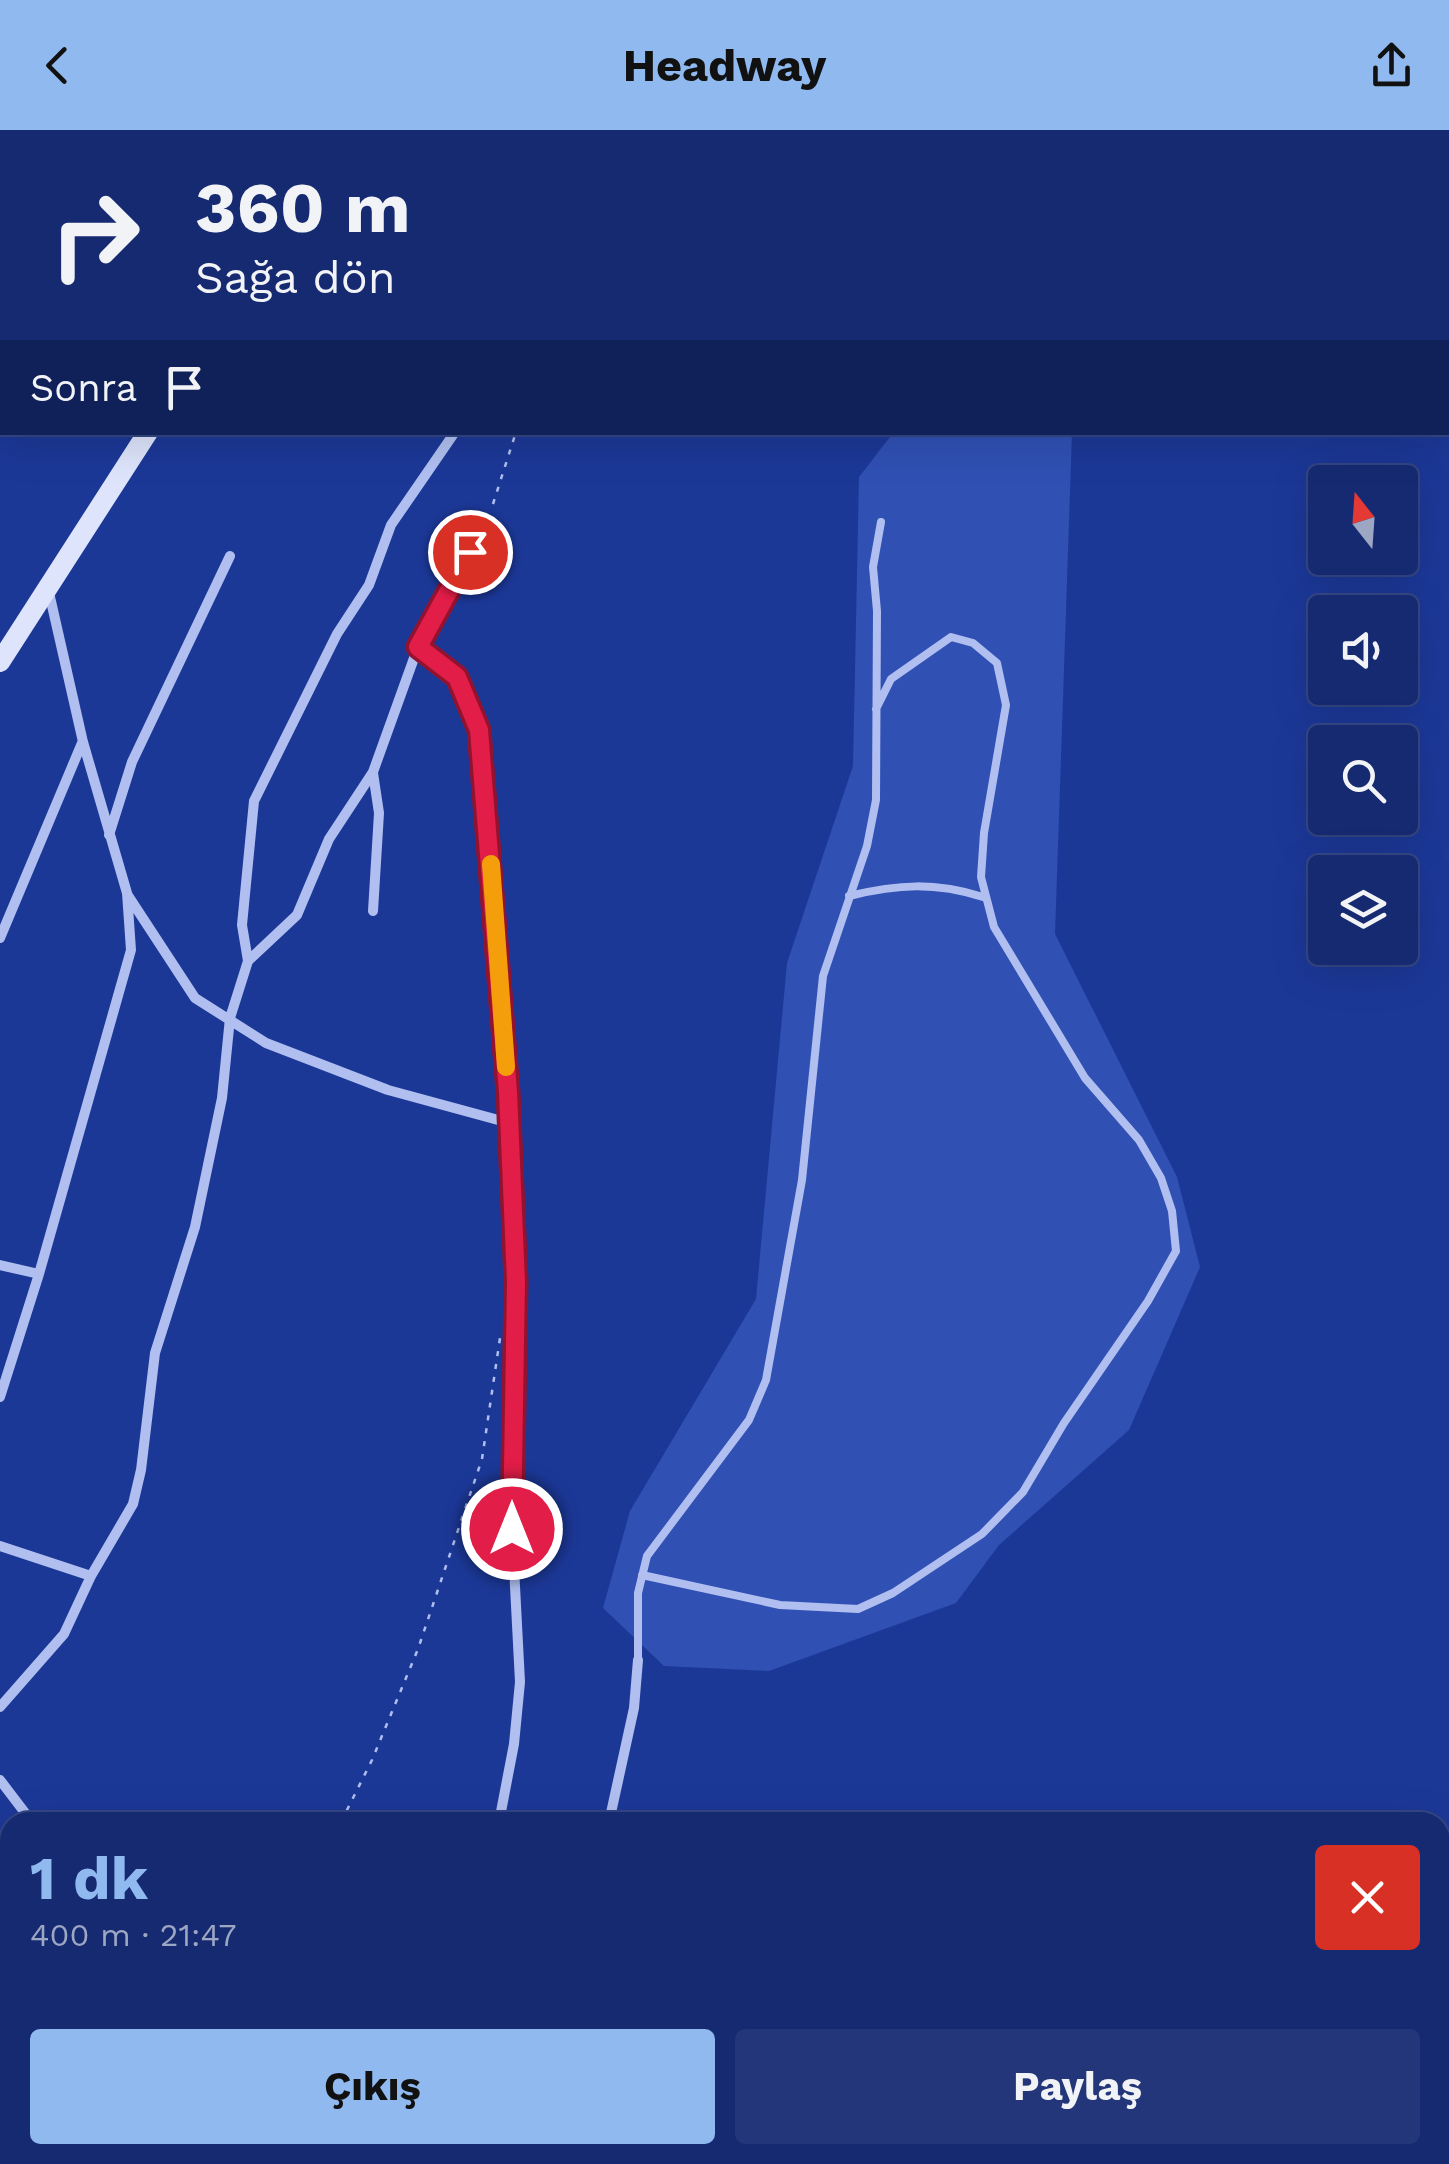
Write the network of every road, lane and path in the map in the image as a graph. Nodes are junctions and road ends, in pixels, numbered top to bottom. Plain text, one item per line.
1 (146, 435) edge
2 (453, 435) edge
3 (515, 435) edge
4 (488, 520) joint
5 (881, 522) dead end
6 (230, 556) dead end
7 (47, 585) junction
8 (418, 647) junction
9 (0, 662) edge
10 (876, 709) junction
11 (83, 742) junction
12 (373, 772) junction
13 (108, 837) junction
14 (126, 894) junction
15 (849, 896) junction
16 (983, 897) junction
17 (373, 911) dead end
18 (0, 938) edge
19 (248, 961) junction
20 (230, 1018) junction
21 (509, 1123) junction
22 (0, 1265) edge
23 (39, 1274) junction
24 (502, 1331) dead end
25 (0, 1397) edge
26 (0, 1546) edge
27 (642, 1575) junction
28 (91, 1576) junction
29 (638, 1660) joint
30 (0, 1706) edge
31 (0, 1780) edge
32 (24, 1812) edge
33 (345, 1812) edge
34 (501, 1812) edge
35 (611, 1812) edge

1 - 7 street
2 - 19 street
3 - 4 path
4 - 8 street
5 - 10 lane
6 - 13 street
7 - 9 street
7 - 11 street
8 - 12 street
8 - 21 street
10 - 15 lane
10 - 16 lane
11 - 13 street
11 - 18 street
12 - 17 street
12 - 19 street
13 - 14 street
14 - 20 street
14 - 23 street
15 - 16 lane
15 - 27 lane
16 - 27 lane
19 - 20 street
20 - 21 street
20 - 28 street
21 - 34 street
22 - 23 street
23 - 25 street
24 - 33 path
26 - 28 street
27 - 29 lane
28 - 30 street
29 - 35 street
31 - 32 street

